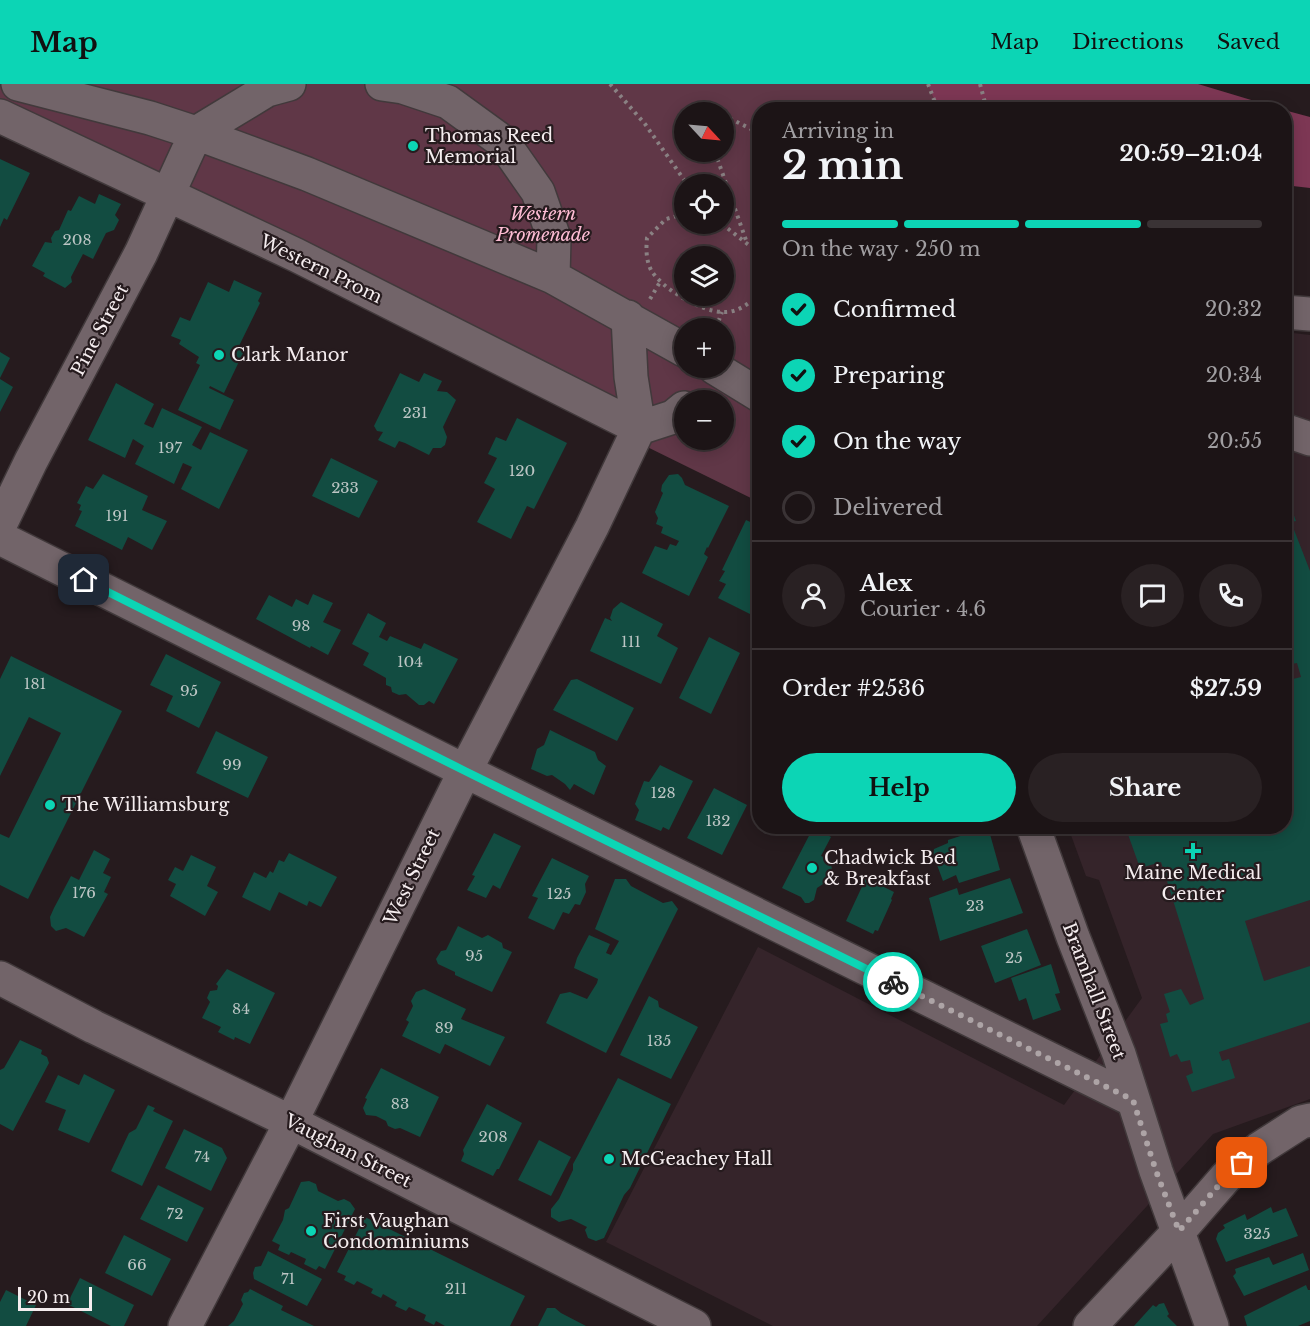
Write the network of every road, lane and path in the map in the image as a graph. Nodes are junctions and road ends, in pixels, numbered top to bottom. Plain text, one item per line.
1 (18, 84) edge
2 (290, 84) edge
3 (382, 84) edge
4 (610, 84) edge
5 (928, 84) edge
6 (980, 84) edge
7 (935, 102) edge
8 (985, 102) edge
9 (0, 116) edge
10 (734, 120) edge
11 (752, 130) edge
12 (196, 133) junction
13 (719, 162) edge
14 (680, 174) edge
15 (167, 195) junction
16 (674, 217) edge
17 (734, 233) edge
18 (747, 243) junction
19 (752, 247) edge
20 (553, 277) junction
21 (752, 300) edge
22 (722, 312) junction
23 (1292, 313) edge
24 (1310, 314) edge
25 (628, 317) junction
26 (720, 318) edge
27 (674, 344) edge
28 (714, 378) edge
29 (732, 378) edge
30 (703, 390) edge
31 (752, 391) edge
32 (674, 416) edge
33 (639, 428) junction
34 (1292, 432) edge
35 (1310, 438) edge
36 (0, 525) edge
37 (0, 538) edge
38 (465, 771) junction
39 (1035, 834) edge
40 (0, 978) edge
41 (1133, 1100) junction
42 (291, 1122) junction
43 (1307, 1130) edge
44 (1179, 1231) junction
45 (185, 1326) edge
46 (694, 1326) edge
47 (1090, 1326) edge
48 (1212, 1326) edge

1 - 12 street
2 - 12 street
3 - 20 street
4 - 14 path
5 - 7 path
6 - 8 path
9 - 15 street, Western Prom
10 - 11 path
12 - 15 street, Pine Street
12 - 20 street
13 - 18 path
15 - 33 street, Western Prom
15 - 36 street, Pine Street
16 - 22 path
17 - 18 path
18 - 19 path
20 - 25 street
21 - 22 path
22 - 26 path
23 - 24 street
25 - 27 street
25 - 33 street
28 - 30 street
29 - 31 street
32 - 33 street
33 - 38 street, West Street
34 - 35 street
37 - 38 street
38 - 41 street
38 - 42 street, West Street
39 - 41 street, Bramhall Street
40 - 42 street, Vaughan Street
41 - 44 street, Bramhall Street
42 - 45 street, West Street
42 - 46 street, Vaughan Street
43 - 44 street
44 - 47 street
44 - 48 street, Bramhall Street

